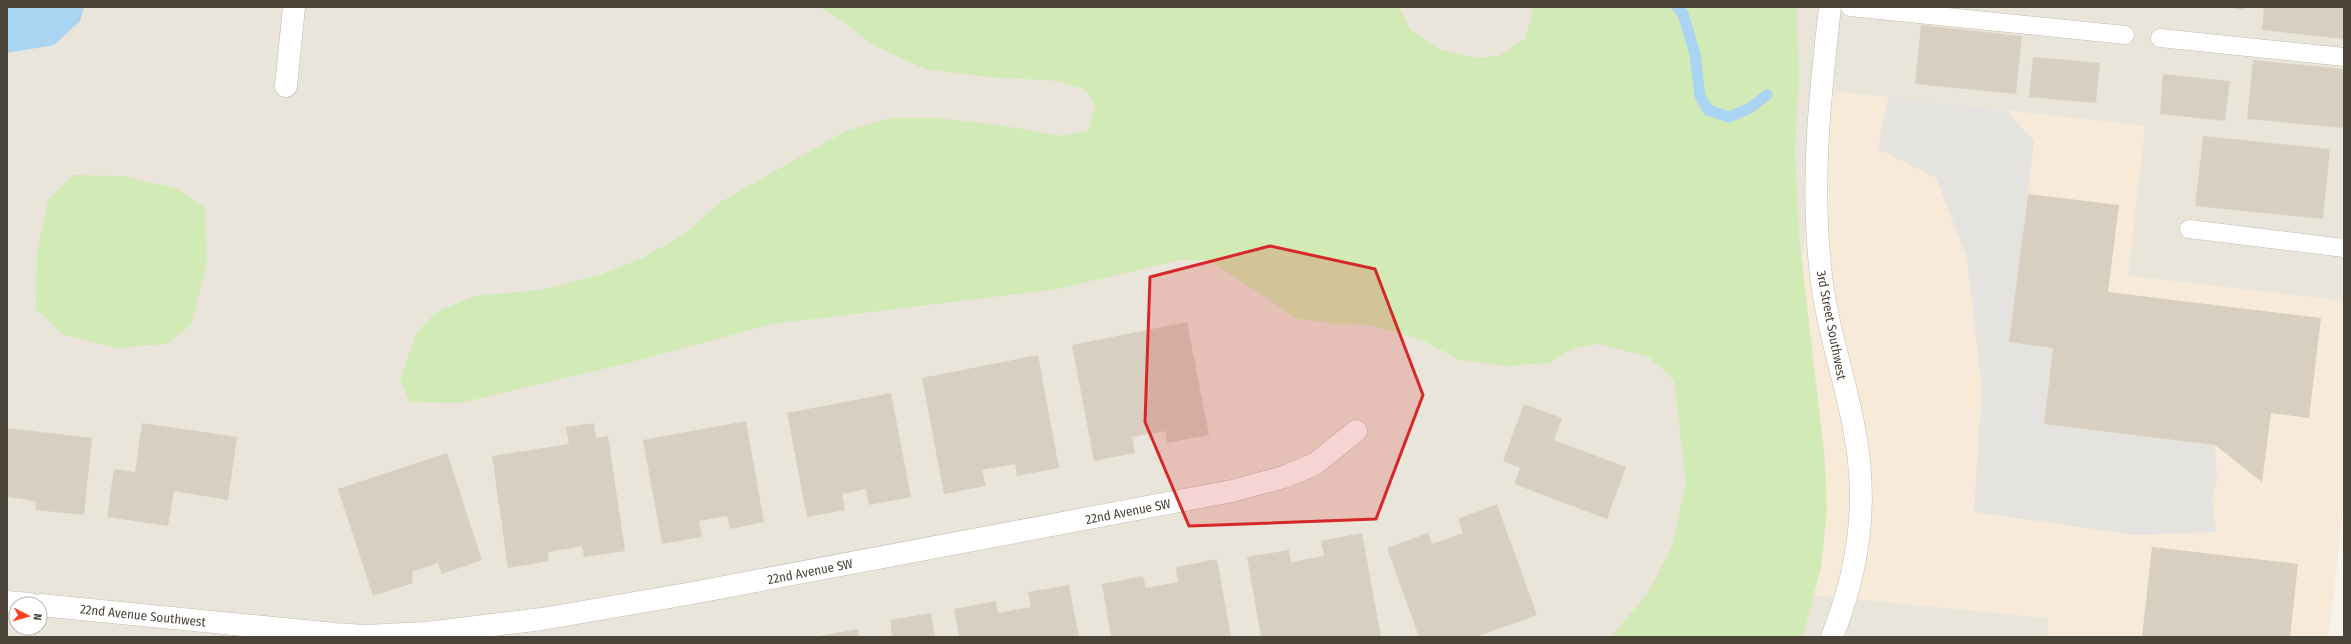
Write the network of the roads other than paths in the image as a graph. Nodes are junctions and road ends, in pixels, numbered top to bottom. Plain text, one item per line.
1 (294, 7) edge
2 (1830, 7) edge
3 (1850, 7) edge
4 (2125, 35) dead end
5 (2160, 38) dead end
6 (2344, 57) edge
7 (286, 86) dead end
8 (2189, 229) dead end
9 (2344, 248) edge
10 (1356, 431) dead end
11 (48, 606) edge
12 (245, 626) joint
13 (1832, 637) edge

1 - 7 street
2 - 13 street, 3rd Street Southwest
3 - 4 lane
5 - 6 lane
8 - 9 lane
10 - 12 street, 22nd Avenue SW
11 - 12 street, 22nd Avenue Southwest

